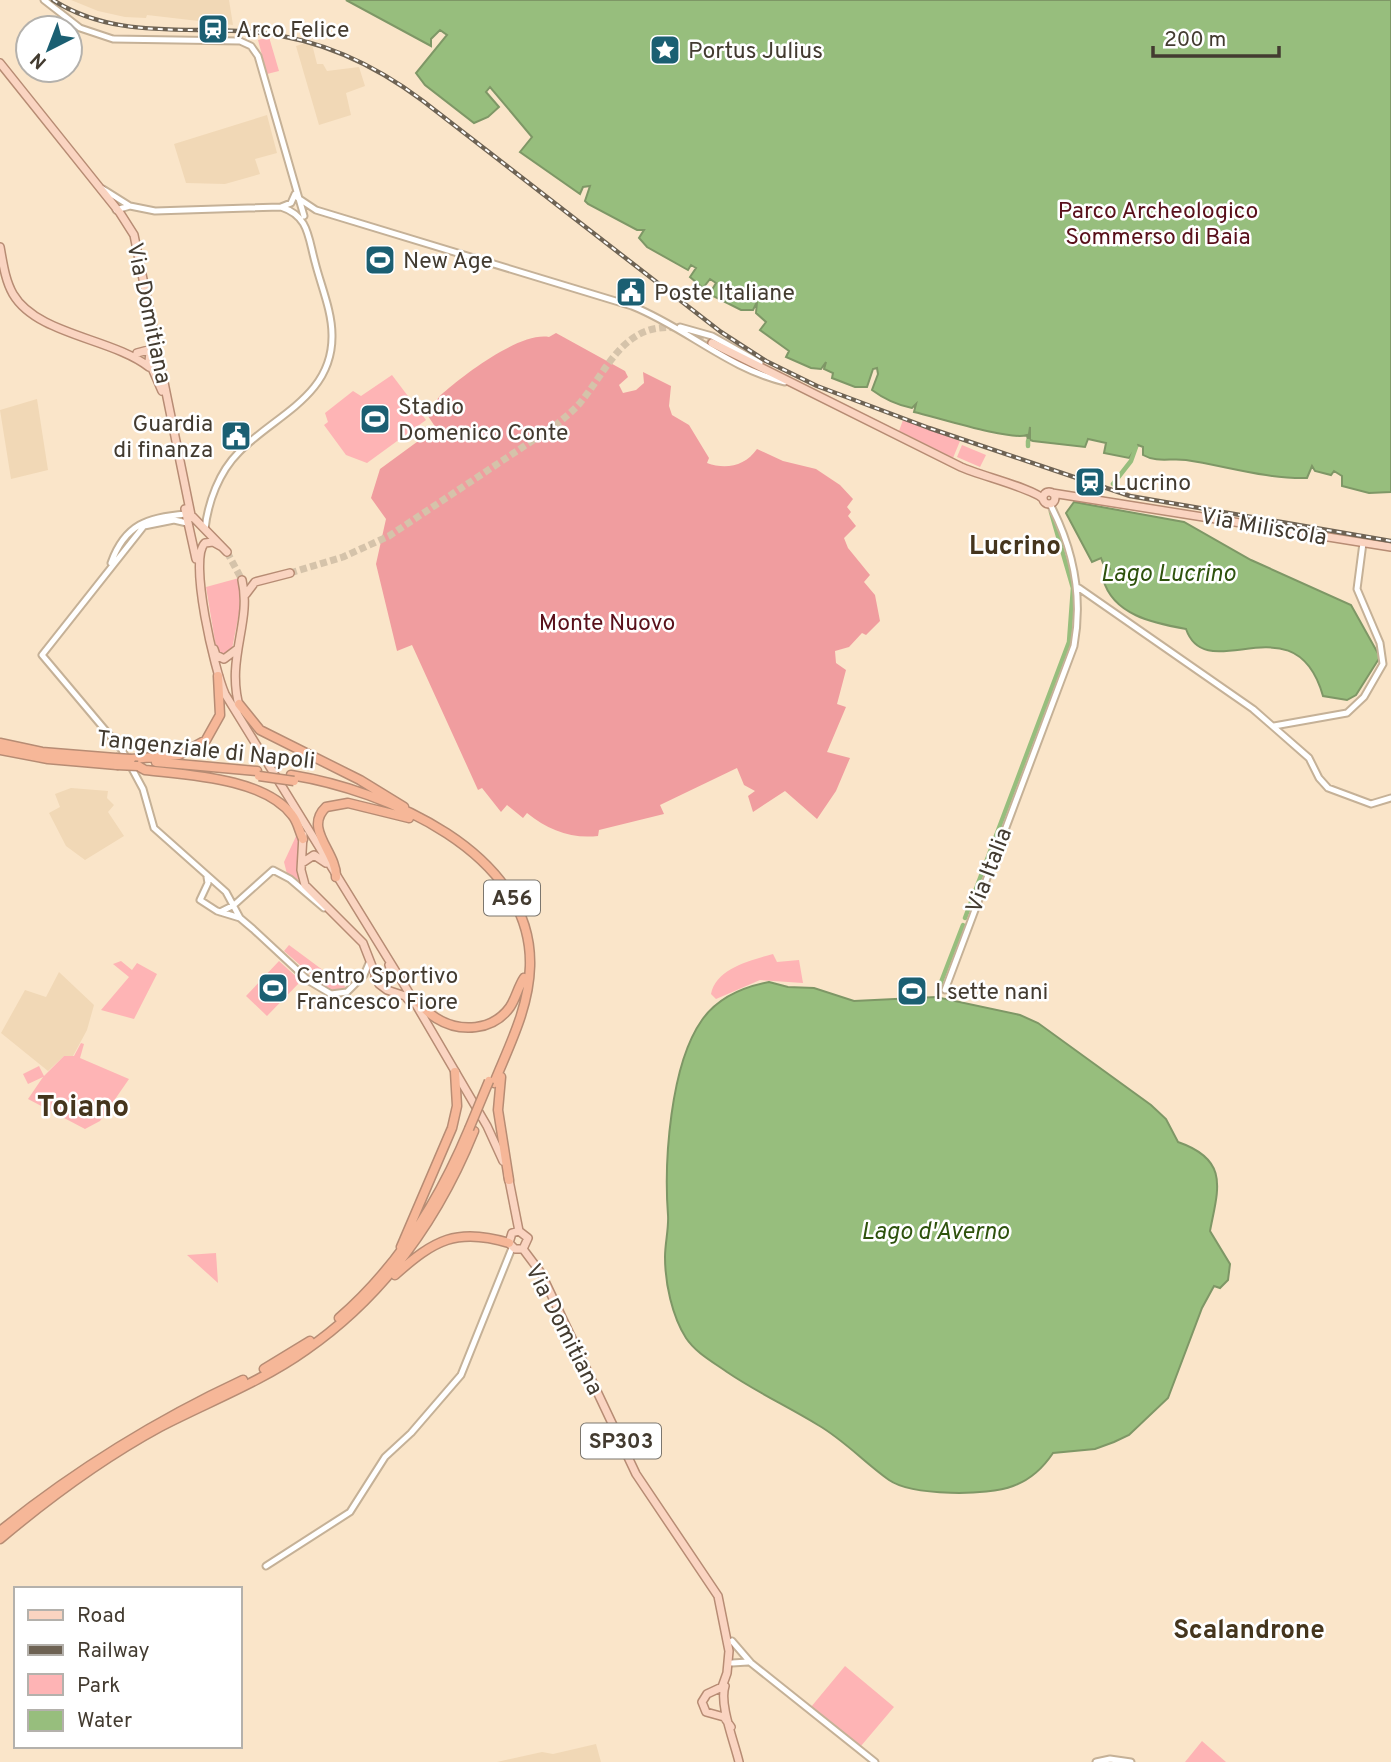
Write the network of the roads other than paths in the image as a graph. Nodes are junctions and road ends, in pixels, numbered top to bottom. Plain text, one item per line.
1 (44, 0) edge
2 (0, 63) edge
3 (97, 186) junction
4 (302, 201) junction
5 (130, 206) junction
6 (284, 206) junction
7 (116, 210) junction
8 (316, 210) junction
9 (304, 219) junction
10 (0, 247) edge
11 (677, 326) junction
12 (700, 332) junction
13 (700, 342) junction
14 (711, 342) junction
15 (119, 349) junction
16 (152, 349) junction
17 (136, 353) junction
18 (149, 362) junction
19 (164, 375) junction
20 (1049, 498) junction
21 (186, 514) junction
22 (146, 522) junction
23 (188, 523) junction
24 (205, 530) junction
25 (1363, 543) junction
26 (1391, 547) edge
27 (198, 563) junction
28 (290, 573) tunnel mouth
29 (255, 582) junction
30 (1079, 588) junction
31 (244, 601) junction
32 (212, 646) junction
33 (237, 649) junction
34 (219, 680) junction
35 (234, 685) junction
36 (239, 704) junction
37 (1274, 726) junction
38 (253, 739) junction
39 (0, 743) edge
40 (0, 750) edge
41 (131, 759) junction
42 (117, 761) junction
43 (138, 766) junction
44 (258, 773) junction
45 (1391, 798) edge
46 (409, 815) junction
47 (300, 817) junction
48 (303, 839) junction
49 (302, 863) junction
50 (329, 866) junction
51 (206, 875) junction
52 (336, 877) junction
53 (217, 884) junction
54 (207, 886) junction
55 (230, 897) junction
56 (234, 905) junction
57 (220, 912) junction
58 (335, 916) junction
59 (240, 918) junction
60 (370, 961) junction
61 (388, 961) junction
62 (374, 976) junction
63 (524, 978) junction
64 (945, 990) dead end
65 (411, 996) junction
66 (418, 1009) junction
67 (513, 1029) junction
68 (505, 1057) junction
69 (455, 1072) junction
70 (492, 1082) junction
71 (472, 1130) junction
72 (509, 1180) junction
73 (519, 1231) junction
74 (511, 1245) junction
75 (523, 1249) junction
76 (398, 1256) junction
77 (384, 1282) junction
78 (0, 1531) edge
79 (0, 1539) edge
80 (266, 1566) dead end
81 (727, 1628) junction
82 (733, 1655) junction
83 (751, 1663) junction
84 (714, 1693) junction
85 (723, 1698) junction
86 (716, 1713) junction
87 (730, 1727) junction
88 (739, 1762) edge
89 (875, 1762) edge
90 (1096, 1762) edge
91 (1131, 1762) edge

1 - 4 street
2 - 3 main road
3 - 5 street
3 - 7 main road
4 - 6 street
4 - 6 street
4 - 8 street
4 - 9 street
5 - 6 street
5 - 7 street
6 - 9 street
7 - 16 main road, Via Domitiana
7 - 19 main road, Via Domitiana
8 - 9 street
8 - 11 street
9 - 24 street
10 - 15 main road
11 - 12 street
11 - 13 street
12 - 13 street
12 - 14 street
13 - 14 street
14 - 20 main road
15 - 17 main road
15 - 18 main road
16 - 17 main road
16 - 18 main road, Via Domitiana
17 - 18 main road
18 - 19 main road
18 - 21 main road, Via Domitiana
19 - 24 main road, Via Domitiana
20 - 25 main road, Via Miliscola
20 - 30 street, Via Italia
21 - 22 street
21 - 23 main road, Via Domitiana
22 - 23 street
22 - 51 street
23 - 27 main road, Via Domitiana
24 - 27 main road, Via Domitiana
25 - 26 main road, Via Miliscola
25 - 37 street
27 - 32 main road, Via Domitiana
28 - 29 main road
29 - 31 main road
29 - 31 main road
30 - 37 street
30 - 64 street, Via Italia
31 - 33 main road
32 - 33 main road
32 - 34 main road, Via Domitiana
33 - 35 main road
34 - 35 main road
34 - 38 main road, Via Domitiana
34 - 41 highway
35 - 36 main road
36 - 38 main road
36 - 46 highway
37 - 45 street
38 - 47 main road
39 - 42 highway, Tangenziale di Napoli / A56
40 - 42 highway, Tangenziale di Napoli / A56
41 - 42 highway, Tangenziale di Napoli / A56, bridge
41 - 44 highway, Tangenziale di Napoli / A56
42 - 43 highway, Tangenziale di Napoli / A56, bridge
43 - 44 highway, Tangenziale di Napoli / A56
43 - 48 highway
44 - 46 highway, Tangenziale di Napoli / A56, bridge
46 - 52 highway
46 - 63 highway, Tangenziale di Napoli / A56
46 - 67 highway, Tangenziale di Napoli / A56
47 - 48 main road
47 - 50 main road
48 - 49 main road
49 - 50 main road
49 - 58 main road
50 - 52 main road
51 - 53 street
51 - 54 street
52 - 61 main road
53 - 54 street
53 - 55 street
54 - 57 street
55 - 56 street
55 - 57 street
56 - 57 street
56 - 58 street
56 - 59 street
57 - 59 street
58 - 60 main road
59 - 60 street
60 - 62 main road
61 - 62 main road
61 - 65 main road
62 - 66 main road
63 - 65 highway
63 - 67 highway, Tangenziale di Napoli / A56
65 - 66 main road
66 - 69 main road
67 - 68 highway, Tangenziale di Napoli / A56
67 - 70 highway, Tangenziale di Napoli / A56
68 - 70 highway, Tangenziale di Napoli / A56
68 - 72 highway
69 - 72 main road
69 - 76 highway
70 - 71 highway, bridge
71 - 76 highway
71 - 77 highway
72 - 73 main road
73 - 74 main road
73 - 75 main road
74 - 75 main road
74 - 77 highway
74 - 80 street
75 - 81 main road, Via Domitiana / SP303
76 - 78 highway
77 - 79 highway
81 - 82 main road, Via Domitiana / SP303
81 - 82 main road, Via Domitiana
82 - 83 street
82 - 83 street
82 - 84 main road, Via Domitiana
82 - 85 main road, Via Domitiana
83 - 89 street
84 - 85 main road
84 - 86 main road
85 - 86 main road
85 - 87 main road
86 - 87 main road
87 - 88 main road
90 - 91 street

